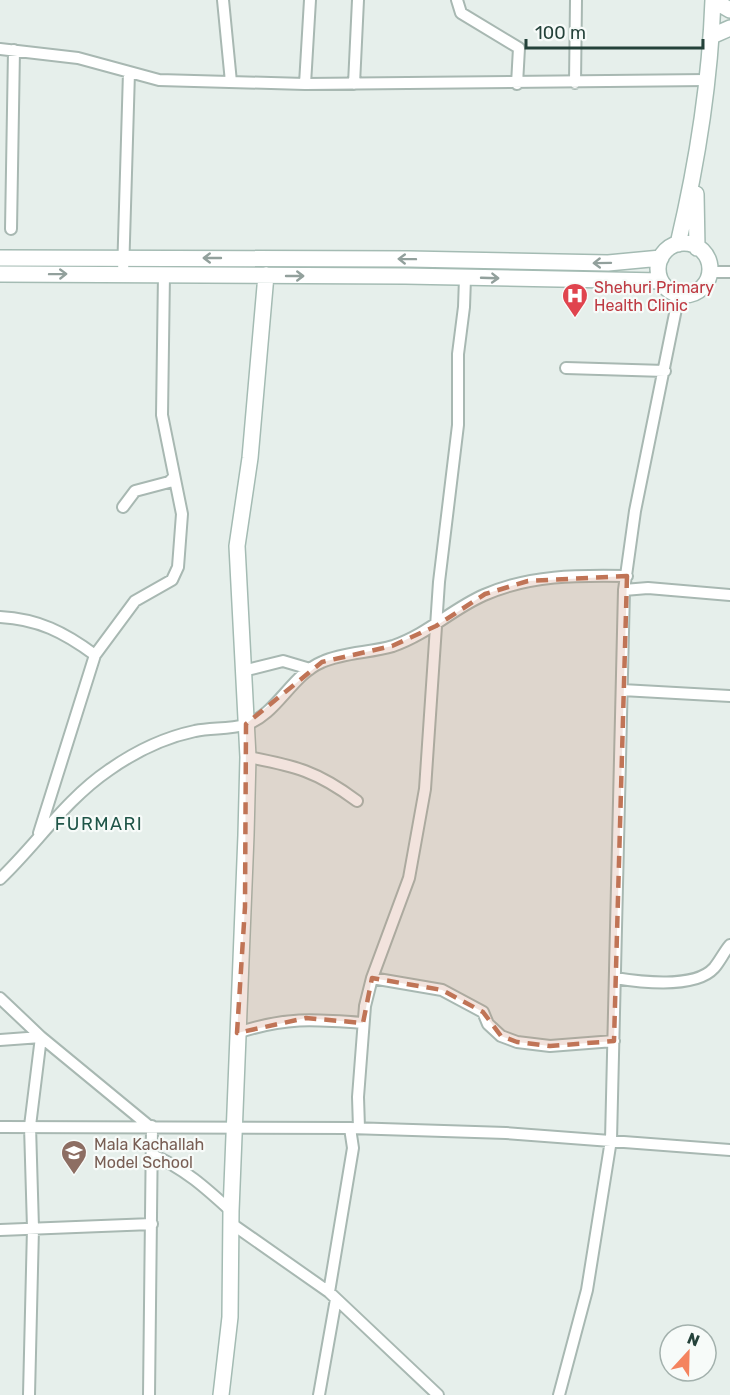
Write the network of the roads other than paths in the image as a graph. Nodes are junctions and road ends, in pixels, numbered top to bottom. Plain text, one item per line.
1 (223, 0) edge
2 (310, 0) edge
3 (358, 0) edge
4 (457, 0) edge
5 (576, 0) edge
6 (713, 0) edge
7 (730, 10) edge
8 (730, 28) edge
9 (712, 36) junction
10 (0, 50) edge
11 (14, 50) junction
12 (129, 72) junction
13 (707, 80) junction
14 (231, 82) junction
15 (575, 83) junction
16 (305, 84) junction
17 (354, 84) junction
18 (517, 84) junction
19 (695, 171) junction
20 (10, 229) dead end
21 (678, 244) junction
22 (697, 248) junction
23 (0, 258) edge
24 (124, 258) junction
25 (661, 258) junction
26 (710, 272) junction
27 (730, 272) edge
28 (0, 274) edge
29 (123, 274) junction
30 (164, 274) junction
31 (266, 275) junction
32 (465, 278) junction
33 (661, 281) junction
34 (679, 294) junction
35 (566, 368) dead end
36 (665, 371) junction
37 (174, 477) junction
38 (123, 507) dead end
39 (627, 576) junction
40 (624, 590) junction
41 (730, 595) edge
42 (0, 617) edge
43 (436, 626) junction
44 (95, 655) junction
45 (310, 669) junction
46 (243, 671) junction
47 (622, 690) junction
48 (730, 696) edge
49 (246, 724) junction
50 (248, 757) junction
51 (357, 801) dead end
52 (37, 839) junction
53 (0, 879) edge
54 (730, 945) edge
55 (372, 978) junction
56 (615, 978) junction
57 (0, 998) edge
58 (363, 1023) junction
59 (237, 1033) junction
60 (41, 1037) junction
61 (0, 1040) edge
62 (615, 1041) junction
63 (30, 1126) junction
64 (150, 1126) junction
65 (0, 1127) edge
66 (235, 1127) junction
67 (355, 1128) junction
68 (611, 1140) junction
69 (729, 1147) edge
70 (152, 1155) junction
71 (231, 1217) junction
72 (152, 1224) junction
73 (33, 1228) junction
74 (0, 1230) edge
75 (333, 1296) junction
76 (29, 1395) edge
77 (149, 1395) edge
78 (221, 1395) edge
79 (319, 1395) edge
80 (438, 1395) edge
81 (559, 1395) edge

1 - 14 street
2 - 16 street
3 - 17 street
4 - 18 street
5 - 15 street
6 - 7 main road
6 - 9 main road
8 - 9 main road
9 - 13 main road
10 - 11 street
11 - 12 street
11 - 20 street
12 - 14 street
12 - 24 street
13 - 15 street
13 - 19 main road
14 - 16 street
15 - 18 street
16 - 17 street
17 - 18 street
19 - 21 main road
19 - 22 main road
21 - 22 main road
21 - 25 main road
22 - 26 main road
23 - 24 main road
25 -> 24 main road
24 - 29 street
25 - 33 main road
26 - 27 street
26 - 34 main road
28 -> 29 main road
29 - 30 main road
30 - 31 main road
30 - 37 street
31 -> 32 main road
31 - 46 main road
32 -> 33 main road
32 - 43 street
33 - 34 main road
34 - 36 street
35 - 36 street
36 - 39 street
37 - 38 street
37 - 44 street
39 - 40 street
39 - 43 street
40 - 41 street
40 - 47 street
42 - 44 street
43 - 45 street
43 - 55 street
44 - 52 street
45 - 46 street
45 - 49 street
46 - 49 main road
47 - 48 street
47 - 56 street
49 - 50 main road
49 - 52 street
50 - 51 street
50 - 59 main road
52 - 53 street
54 - 56 street
55 - 58 street
55 - 62 street
56 - 62 street
57 - 60 street
58 - 59 street
58 - 67 street
59 - 66 main road
60 - 61 street
60 - 63 street
60 - 64 street
62 - 68 street
63 - 64 street
63 - 65 street
63 - 73 street
64 - 66 street
64 - 70 street
66 - 67 street
66 - 71 main road
67 - 68 street
67 - 75 street
68 - 69 street
68 - 81 street
70 - 71 street
70 - 72 street
71 - 75 street
71 - 78 main road
72 - 73 street
72 - 77 street
73 - 74 street
73 - 76 street
75 - 79 street
75 - 80 street

